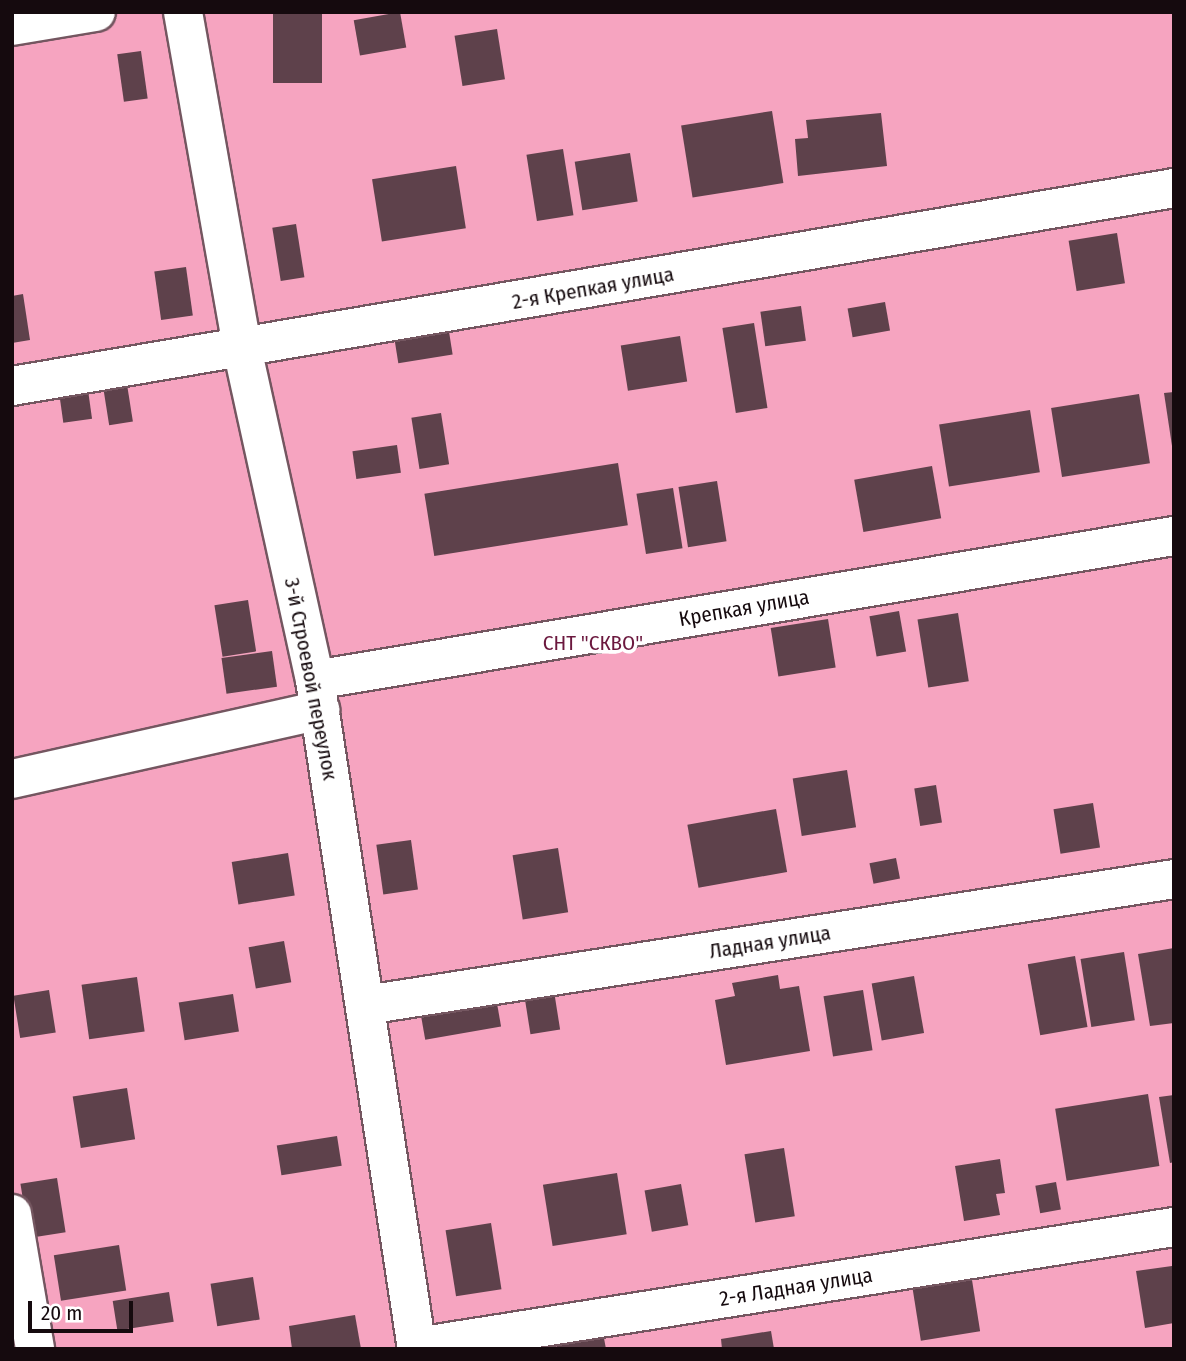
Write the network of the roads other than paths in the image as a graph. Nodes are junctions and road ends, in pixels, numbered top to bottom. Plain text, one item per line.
1 (96, 12) edge
2 (183, 12) edge
3 (12, 26) edge
4 (1174, 188) edge
5 (242, 348) junction
6 (12, 386) edge
7 (1174, 536) edge
8 (317, 695) junction
9 (12, 779) edge
10 (1174, 879) edge
11 (366, 1005) junction
12 (12, 1214) edge
13 (1174, 1227) edge
14 (417, 1348) edge
15 (35, 1349) edge

1 - 3 lane
2 - 5 lane, 3-й Строевой переулок
4 - 5 lane, 2-я Крепкая улица
5 - 6 lane, 2-я Крепкая улица
5 - 8 lane, 3-й Строевой переулок
7 - 8 lane, Крепкая улица
8 - 9 lane, Крепкая улица
8 - 11 lane, 3-й Строевой переулок
10 - 11 lane, Ладная улица
11 - 14 lane, 3-й Строевой переулок
12 - 15 lane
13 - 14 lane, 2-я Ладная улица

